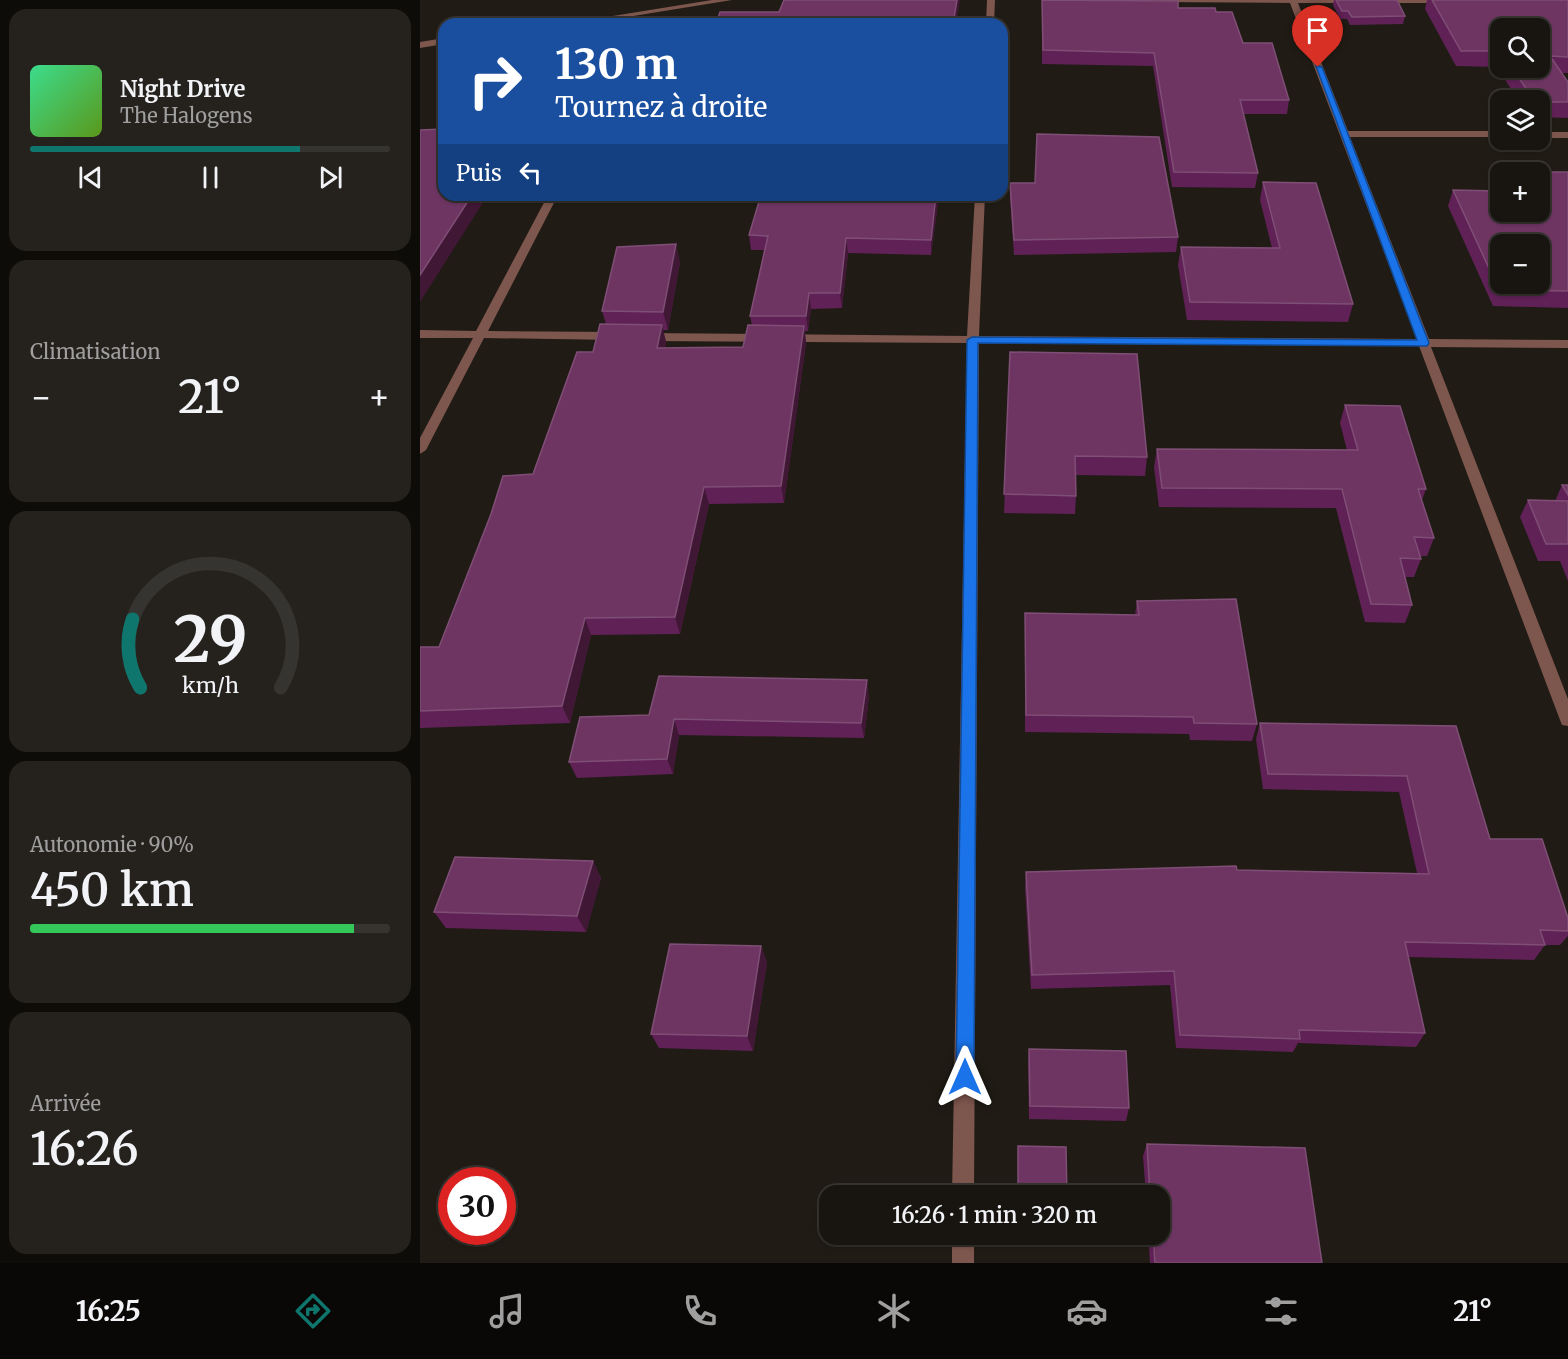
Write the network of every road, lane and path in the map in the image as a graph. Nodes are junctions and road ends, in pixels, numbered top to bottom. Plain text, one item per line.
1 (654, 0) edge
2 (728, 0) edge
3 (991, 0) edge
4 (1160, 0) edge
5 (1294, 1) edge
6 (1461, 1) edge
7 (648, 13) junction
8 (611, 18) edge
9 (645, 18) edge
10 (990, 18) edge
11 (438, 42) edge
12 (420, 45) edge
13 (1343, 134) junction
14 (1490, 134) edge
15 (1550, 135) edge
16 (1568, 135) edge
17 (550, 201) edge
18 (980, 201) edge
19 (420, 334) edge
20 (480, 335) junction
21 (972, 340) junction
22 (1423, 343) junction
23 (1568, 344) edge
24 (420, 450) edge
25 (1568, 720) edge
26 (963, 1185) edge
27 (963, 1245) edge
28 (963, 1263) edge

1 - 7 street
2 - 7 street
3 - 10 street
4 - 5 street
5 - 6 street
5 - 13 street
7 - 8 street
7 - 9 street
11 - 12 street
13 - 14 street
13 - 22 street
15 - 16 street
17 - 20 street
18 - 21 street
19 - 20 street
20 - 21 street
20 - 24 street
21 - 22 street
21 - 26 street
22 - 23 street
22 - 25 street
27 - 28 street

